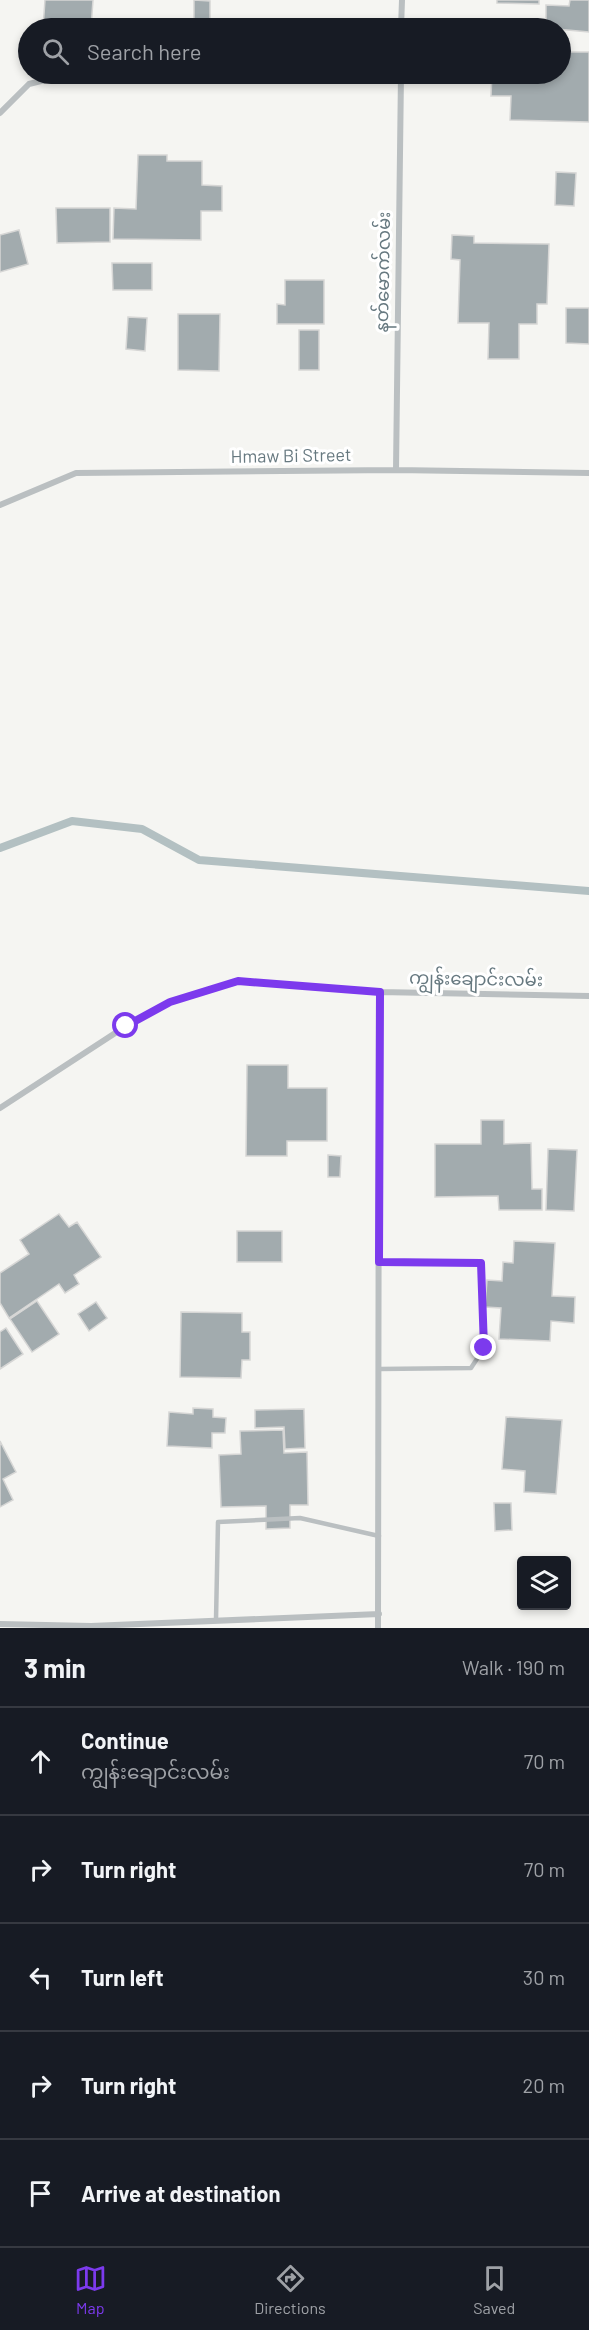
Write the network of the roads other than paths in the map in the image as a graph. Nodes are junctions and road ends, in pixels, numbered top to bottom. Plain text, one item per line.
1 (402, 0) edge
2 (402, 18) edge
3 (29, 84) edge
4 (401, 84) edge
5 (0, 113) edge
6 (396, 470) junction
7 (589, 473) edge
8 (0, 505) edge
9 (380, 992) junction
10 (589, 996) edge
11 (0, 1108) edge
12 (379, 1262) junction
13 (379, 1369) junction
14 (379, 1536) junction
15 (379, 1614) junction
16 (216, 1620) junction
17 (0, 1624) edge
18 (91, 1627) edge
19 (378, 1628) edge

1 - 2 street
3 - 5 street
4 - 6 street, နတ်မောက်လမ်း
6 - 7 street, Hmaw Bi Street
6 - 8 street, Hmaw Bi Street
9 - 10 street, ကျွန်းချောင်းလမ်း
9 - 11 street, ကျွန်းချောင်းလမ်း
9 - 12 street
12 - 13 street
12 - 13 lane
13 - 14 street
14 - 15 street
14 - 16 lane
15 - 16 street
15 - 19 street
16 - 18 street
17 - 18 street

